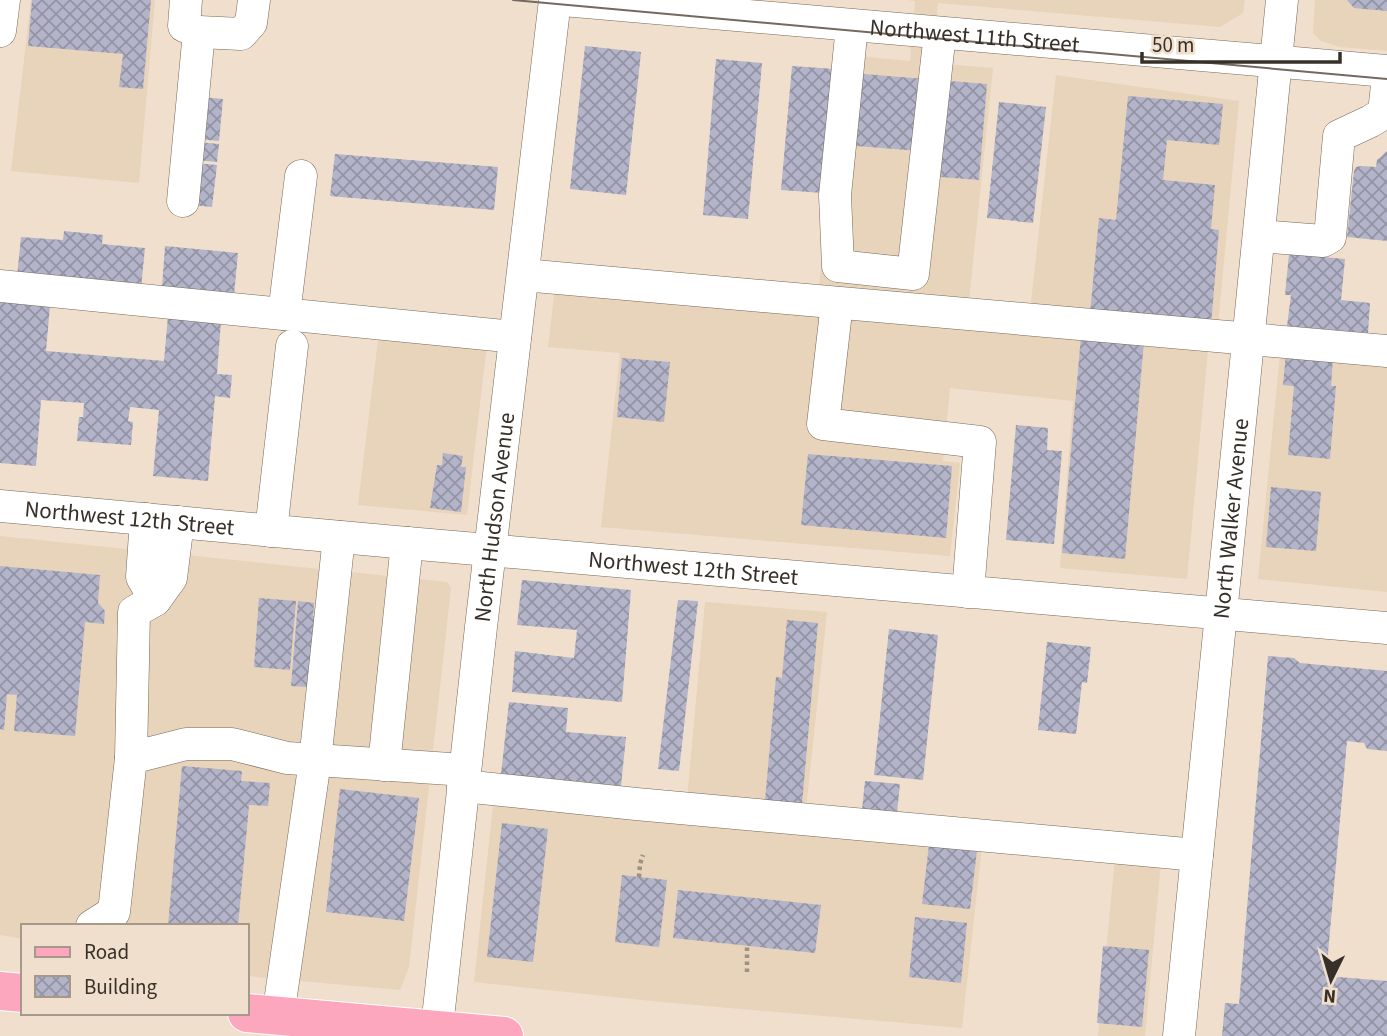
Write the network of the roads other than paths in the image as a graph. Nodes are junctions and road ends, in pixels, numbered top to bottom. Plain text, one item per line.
1 (4, 0) edge
2 (186, 0) edge
3 (254, 0) edge
4 (555, 0) edge
5 (563, 0) edge
6 (1282, 0) edge
7 (852, 26) junction
8 (0, 32) edge
9 (199, 32) junction
10 (940, 33) junction
11 (1276, 63) junction
12 (1387, 71) edge
13 (1387, 85) edge
14 (301, 176) dead end
15 (183, 201) dead end
16 (1259, 236) junction
17 (523, 275) junction
18 (0, 286) edge
19 (837, 303) junction
20 (284, 314) junction
21 (515, 337) junction
22 (1249, 340) junction
23 (292, 346) dead end
24 (1387, 351) edge
25 (0, 506) edge
26 (146, 519) junction
27 (178, 522) junction
28 (271, 531) junction
29 (340, 537) junction
30 (407, 543) junction
31 (490, 551) junction
32 (968, 592) junction
33 (155, 600) junction
34 (1221, 614) junction
35 (1387, 628) edge
36 (131, 758) junction
37 (315, 761) junction
38 (384, 765) junction
39 (464, 778) junction
40 (1197, 855) junction
41 (96, 924) edge
42 (0, 991) edge
43 (21, 993) edge
44 (262, 1014) edge
45 (436, 1033) edge
46 (505, 1036) edge
47 (1179, 1036) edge

1 - 8 street
2 - 9 street
3 - 9 street
4 - 17 street, North Hudson Avenue
5 - 7 street, Northwest 11th Street
6 - 11 street, North Walker Avenue
7 - 10 street, Northwest 11th Street
7 - 10 street
9 - 15 street
10 - 11 street, Northwest 11th Street
11 - 12 street, Northwest 11th Street
11 - 16 street, North Walker Avenue
13 - 16 street
14 - 20 street
16 - 22 street, North Walker Avenue
17 - 19 street
17 - 21 street, North Hudson Avenue
18 - 20 street
19 - 22 street
19 - 32 street
20 - 21 street
21 - 31 street, North Hudson Avenue
22 - 24 street
22 - 34 street, North Walker Avenue
23 - 28 street
25 - 26 street, Northwest 12th Street
26 - 27 street, Northwest 12th Street
26 - 33 street
27 - 28 street, Northwest 12th Street
27 - 33 street
28 - 29 street, Northwest 12th Street
29 - 30 street, Northwest 12th Street
29 - 37 street
30 - 31 street, Northwest 12th Street
30 - 38 street
31 - 32 street, Northwest 12th Street
31 - 39 street, North Hudson Avenue
32 - 34 street, Northwest 12th Street
33 - 36 street
34 - 35 street, Northwest 12th Street
34 - 40 street, North Walker Avenue
36 - 37 street
36 - 41 street
37 - 38 street
37 - 44 street
38 - 39 street
39 - 40 street
39 - 45 street, North Hudson Avenue
40 - 47 street, North Walker Avenue
42 - 43 main road
44 - 45 main road
45 - 46 main road

